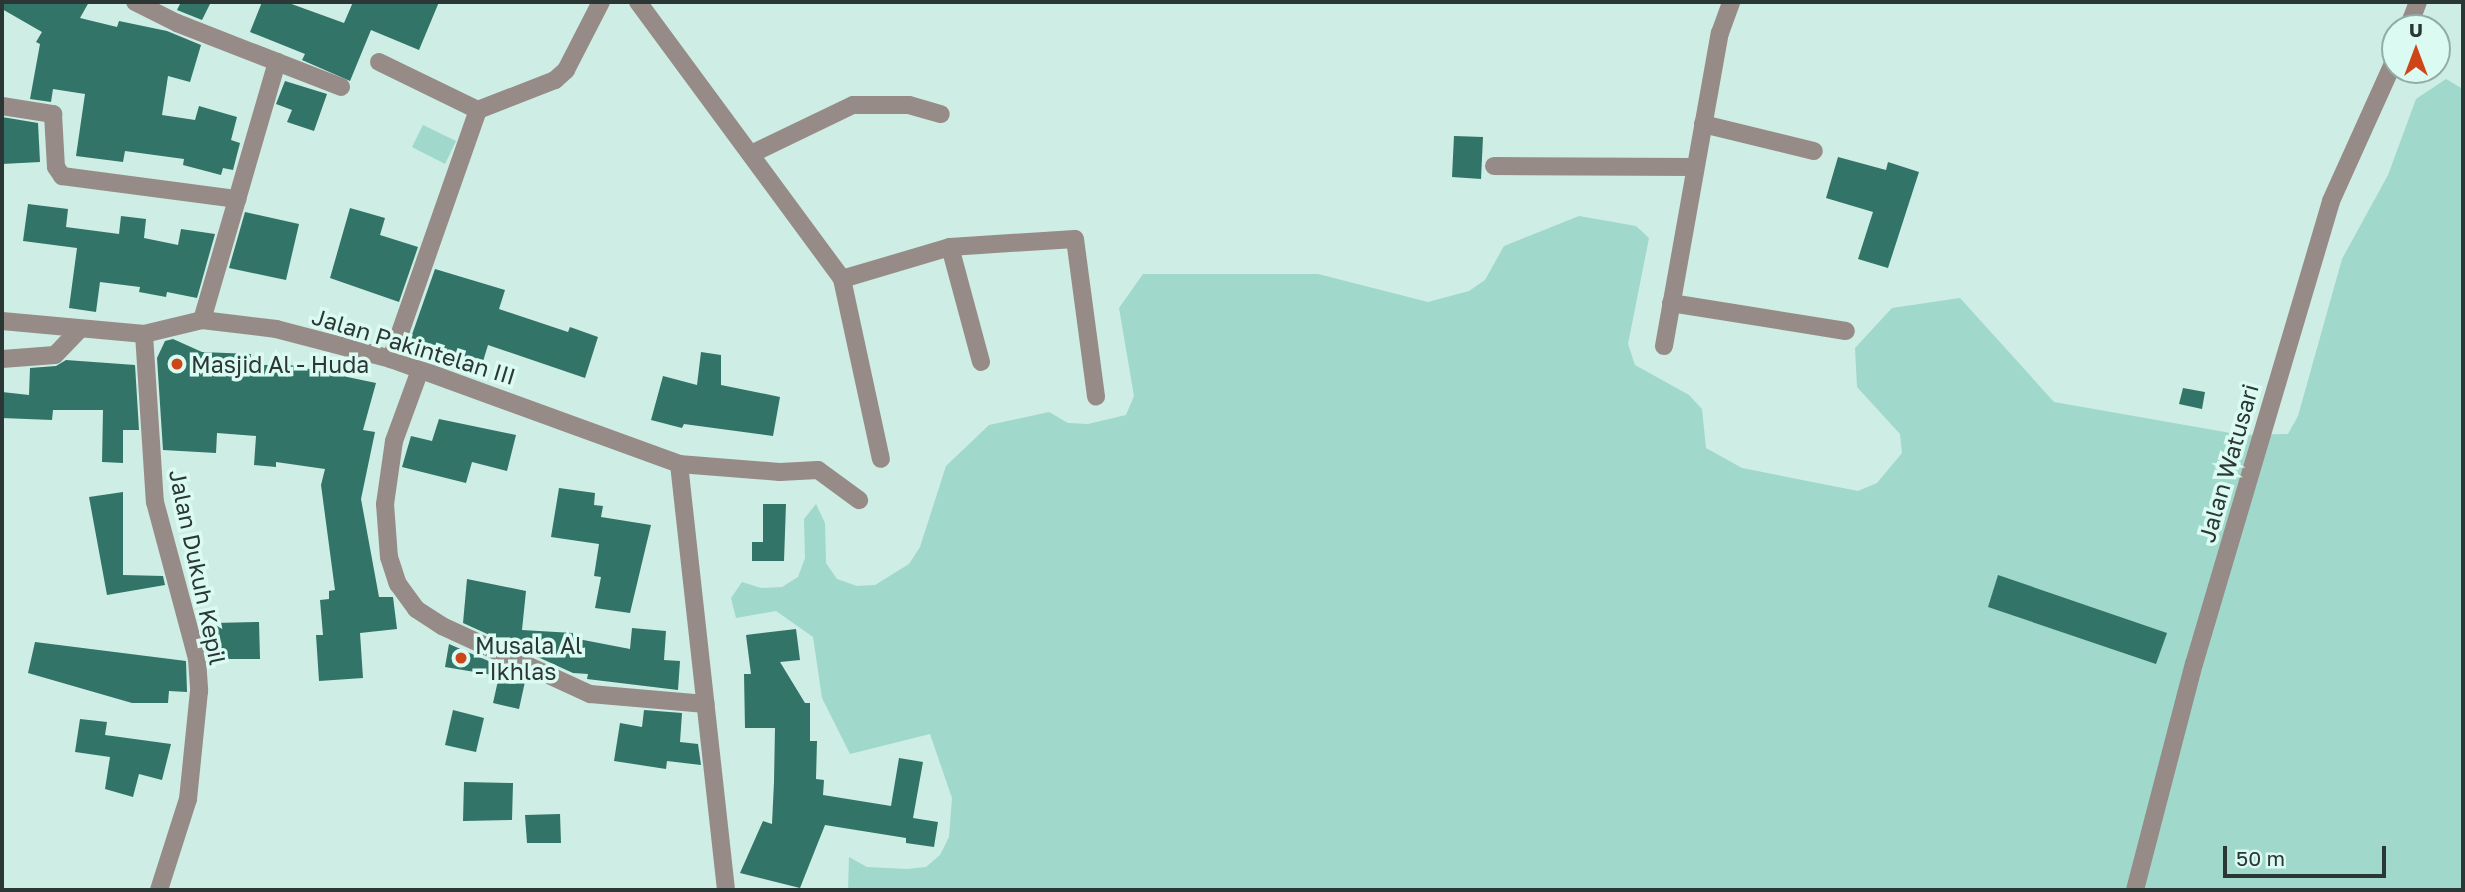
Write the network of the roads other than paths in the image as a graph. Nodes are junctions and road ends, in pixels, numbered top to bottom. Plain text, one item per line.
1 (135, 2) edge
2 (601, 2) edge
3 (638, 2) edge
4 (1731, 2) edge
5 (277, 62) junction
6 (379, 62) dead end
7 (2384, 84) edge
8 (341, 87) dead end
9 (2, 106) edge
10 (478, 110) junction
11 (941, 114) dead end
12 (1703, 124) junction
13 (1814, 151) dead end
14 (751, 155) junction
15 (1494, 166) dead end
16 (1694, 167) junction
17 (237, 199) junction
18 (950, 247) junction
19 (842, 279) junction
20 (1671, 303) junction
21 (202, 320) junction
22 (2, 321) edge
23 (79, 330) junction
24 (1846, 331) dead end
25 (144, 334) junction
26 (1664, 346) dead end
27 (2, 359) edge
28 (391, 359) junction
29 (981, 362) dead end
30 (420, 369) junction
31 (1096, 397) dead end
32 (881, 459) dead end
33 (679, 464) junction
34 (859, 500) dead end
35 (706, 704) junction
36 (159, 890) edge
37 (726, 890) edge
38 (2135, 890) edge

1 - 5 street
2 - 10 street
3 - 14 street
4 - 12 street
5 - 8 street
5 - 17 street
6 - 10 street
7 - 38 street, Jalan Watusari
9 - 17 street
10 - 28 street
11 - 14 street
12 - 13 street
12 - 16 street
14 - 19 street
15 - 16 street
16 - 20 street
17 - 21 street
18 - 19 street
18 - 29 street
18 - 31 street
19 - 32 street
20 - 24 street
20 - 26 street
21 - 25 street, Jalan Pakintelan III
21 - 28 street, Jalan Pakintelan III
22 - 23 street, Jalan Pakintelan III
23 - 25 street, Jalan Pakintelan III
23 - 27 street
25 - 36 street, Jalan Dukuh Kepil
28 - 30 street, Jalan Pakintelan III
30 - 33 street, Jalan Pakintelan III
30 - 35 street
33 - 34 street, Jalan Pakintelan III
33 - 35 street
35 - 37 street

